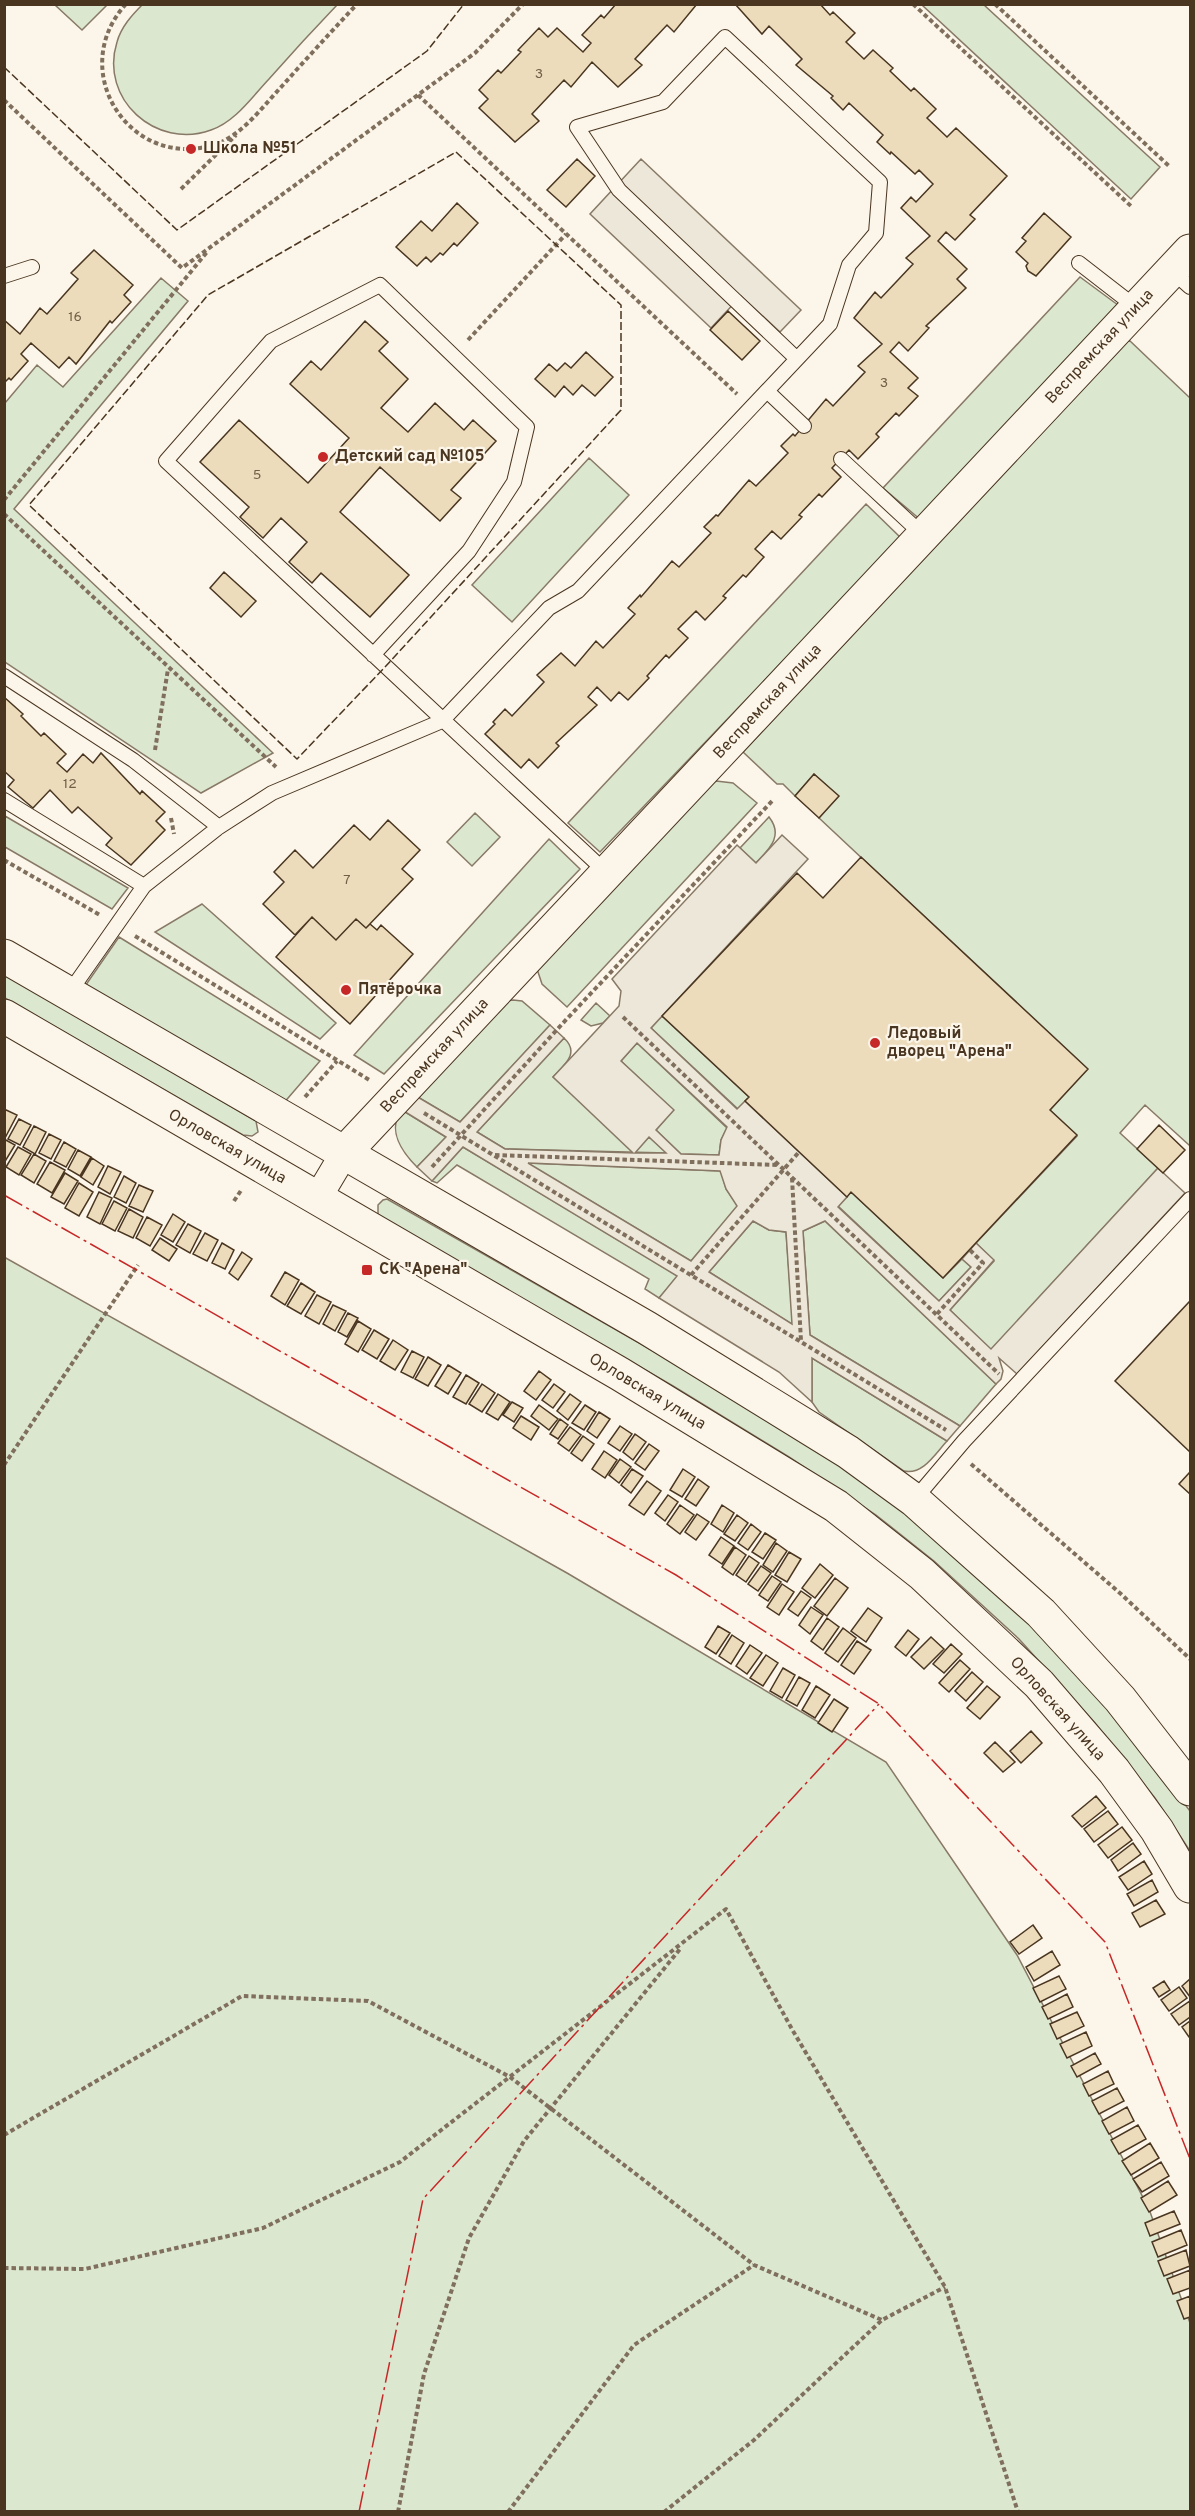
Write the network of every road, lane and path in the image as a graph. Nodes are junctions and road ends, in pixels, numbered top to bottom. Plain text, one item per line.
1 (126, 4) edge
2 (357, 4) edge
3 (523, 4) edge
4 (913, 4) edge
5 (995, 4) edge
6 (418, 95) junction
7 (4, 100) edge
8 (246, 124) junction
9 (1169, 166) dead end
10 (181, 189) dead end
11 (1132, 207) dead end
12 (566, 234) junction
13 (213, 245) junction
14 (1079, 263) dead end
15 (33, 267) dead end
16 (1184, 270) edge
17 (4, 276) edge
18 (1137, 308) junction
19 (453, 356) junction
20 (797, 359) junction
21 (767, 391) junction
22 (751, 408) junction
23 (804, 426) dead end
24 (841, 459) dead end
25 (4, 500) edge
26 (4, 514) edge
27 (924, 536) junction
28 (373, 655) junction
29 (168, 668) junction
30 (4, 676) edge
31 (442, 721) junction
32 (151, 775) junction
33 (164, 784) junction
34 (294, 784) junction
35 (4, 800) edge
36 (773, 800) dead end
37 (219, 827) junction
38 (179, 859) junction
39 (4, 860) edge
40 (607, 873) junction
41 (144, 886) junction
42 (116, 924) junction
43 (4, 956) edge
44 (69, 993) junction
45 (4, 1016) edge
46 (623, 1017) dead end
47 (398, 1096) junction
48 (461, 1135) junction
49 (345, 1152) junction
50 (799, 1152) dead end
51 (494, 1155) junction
52 (779, 1165) junction
53 (783, 1169) junction
54 (425, 1174) dead end
55 (792, 1178) junction
56 (1191, 1199) edge
57 (317, 1200) junction
58 (970, 1250) dead end
59 (138, 1265) dead end
60 (692, 1275) junction
61 (937, 1314) junction
62 (801, 1342) junction
63 (1014, 1389) junction
64 (964, 1441) junction
65 (4, 1465) edge
66 (914, 1500) junction
67 (1191, 1659) edge
68 (1191, 1789) edge
69 (1191, 1886) edge
70 (684, 1943) junction
71 (510, 2077) junction
72 (550, 2108) junction
73 (4, 2135) edge
74 (754, 2265) junction
75 (4, 2268) edge
76 (945, 2287) junction
77 (882, 2320) junction
78 (398, 2511) edge
79 (508, 2511) edge
80 (664, 2511) edge
81 (1018, 2511) edge

1 - 8 path
2 - 8 path
3 - 6 path
4 - 11 path
5 - 9 path
6 - 12 path
6 - 13 path
7 - 13 path
8 - 10 path
12 - 19 path
12 - 22 path
13 - 25 path
14 - 18 lane
15 - 17 lane
16 - 18 street, Веспремская улица
18 - 27 street, Веспремская улица
19 - 28 lane
19 - 28 lane
20 - 20 lane
20 - 21 lane
21 - 22 lane
21 - 23 lane
22 - 31 lane
24 - 27 lane
26 - 29 path
27 - 40 street, Веспремская улица
28 - 31 lane
29 - 32 path
29 - 34 path
30 - 32 lane
31 - 34 lane
31 - 40 lane
32 - 33 lane
33 - 37 lane
33 - 38 path
34 - 37 lane
35 - 41 lane
36 - 48 path
37 - 38 lane
38 - 41 lane
39 - 42 path
40 - 47 street, Веспремская улица
41 - 42 lane
42 - 44 lane
42 - 47 path
43 - 44 street
44 - 49 street
45 - 57 street, Орловская улица
46 - 52 path
47 - 48 path
47 - 49 street, Веспремская улица
48 - 51 path
48 - 54 path
49 - 57 street
49 - 66 street
50 - 53 path
51 - 52 path
51 - 60 path
52 - 53 path
53 - 55 path
53 - 60 path
55 - 61 path
55 - 62 path
56 - 63 lane
57 - 69 street, Орловская улица
58 - 61 path
59 - 65 path
60 - 62 path
61 - 63 path
62 - 64 path
63 - 64 lane
64 - 66 lane
64 - 67 path
66 - 68 street
70 - 71 path
70 - 72 path
70 - 76 path
71 - 72 path
71 - 73 path
71 - 75 path
72 - 74 path
72 - 78 path
74 - 77 path
74 - 79 path
76 - 77 path
76 - 81 path
77 - 80 path

